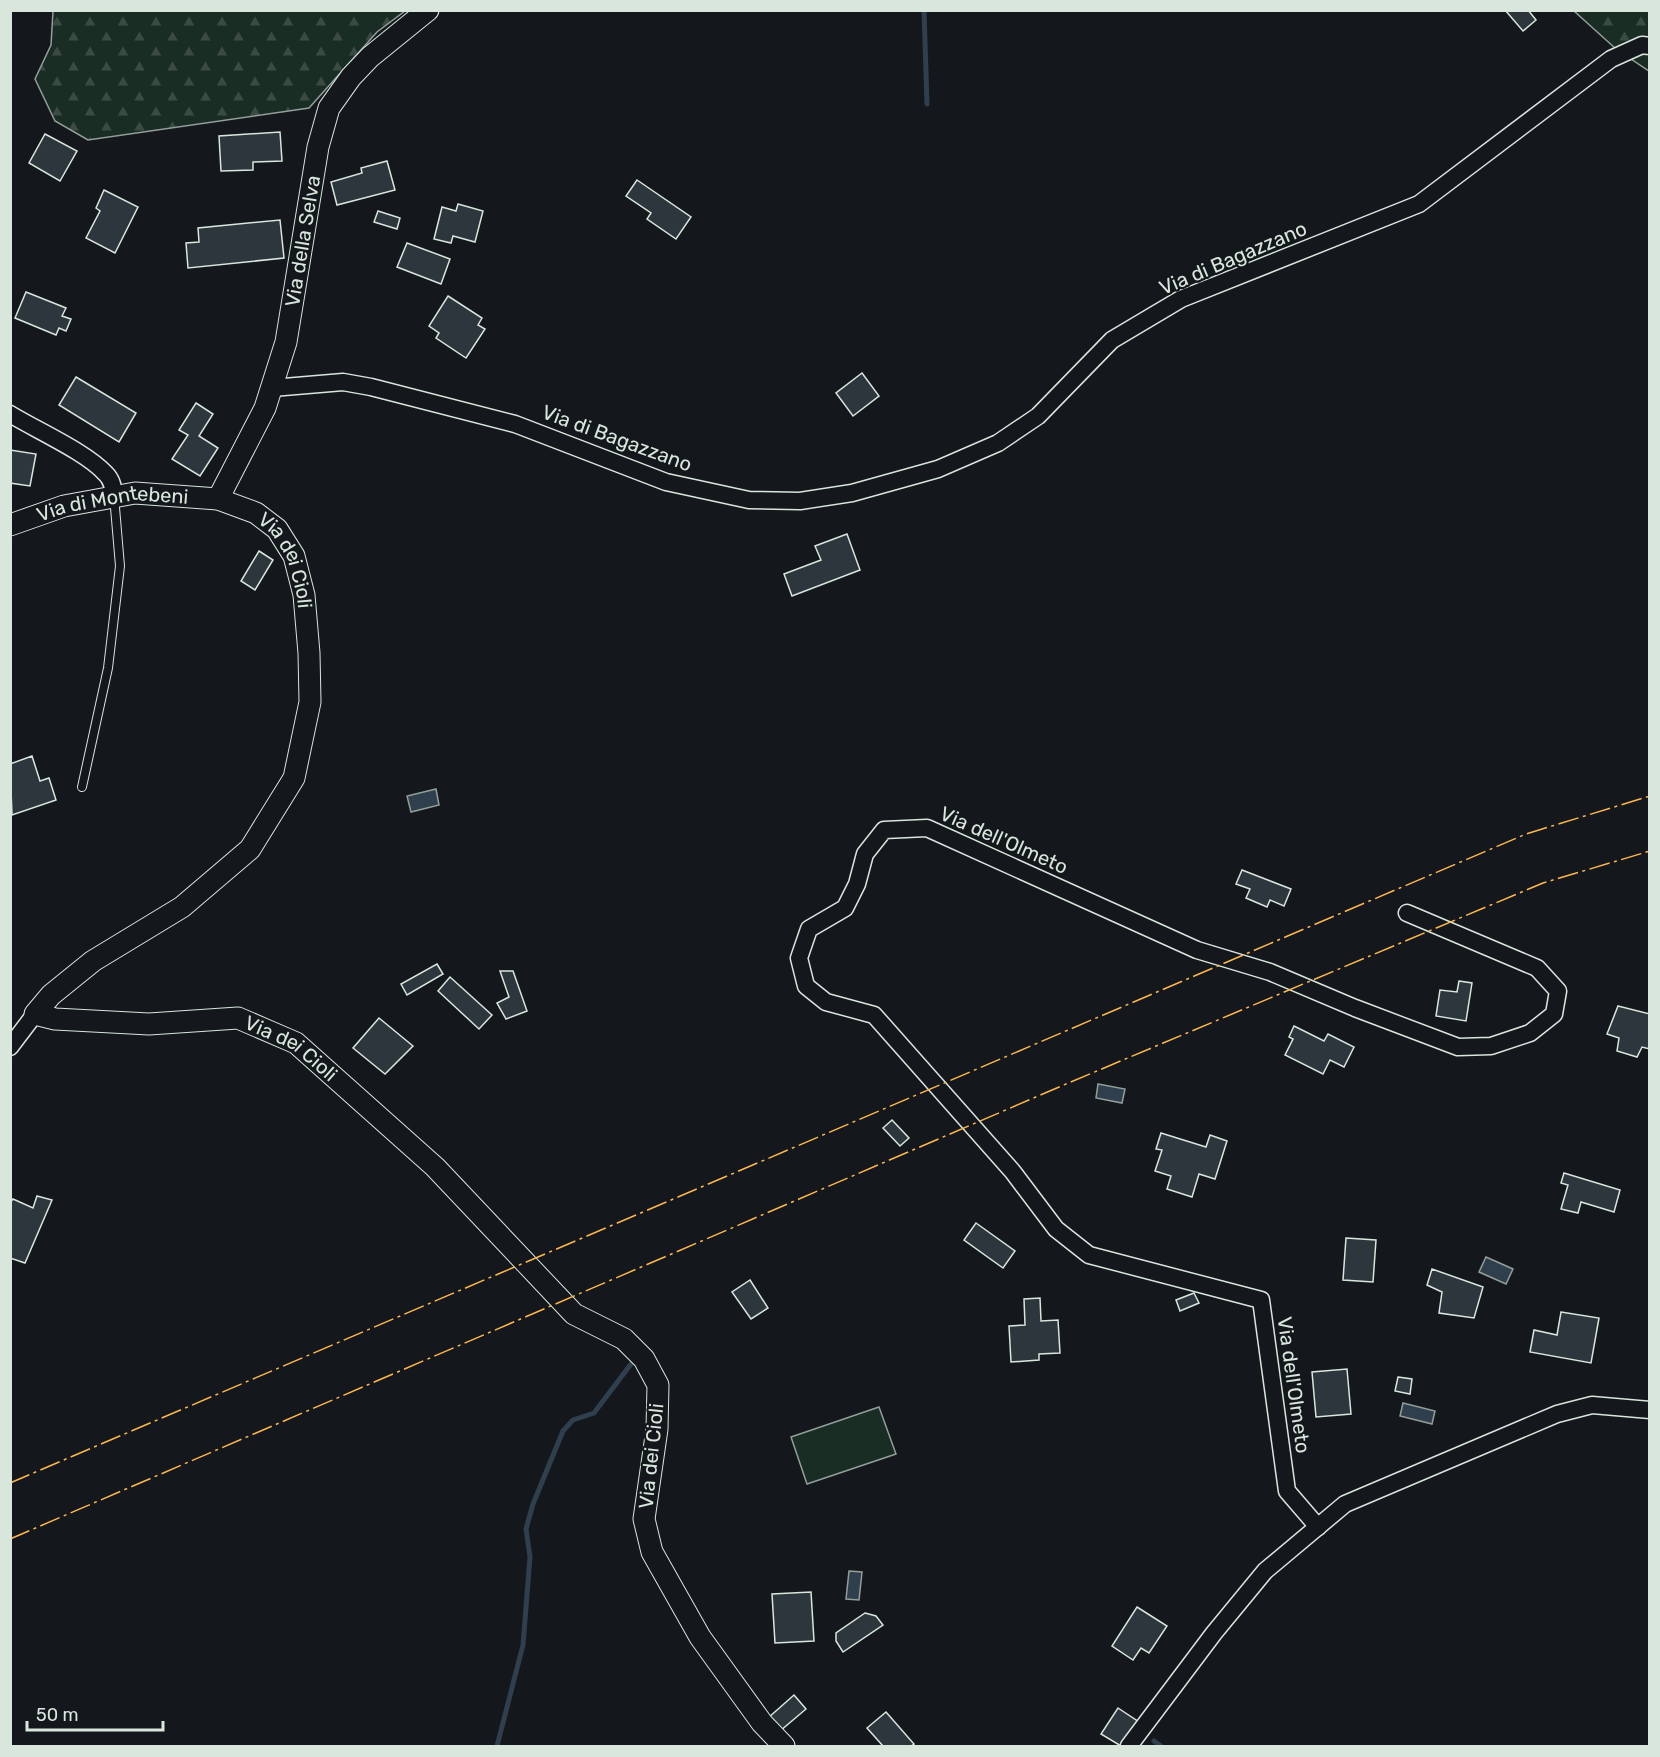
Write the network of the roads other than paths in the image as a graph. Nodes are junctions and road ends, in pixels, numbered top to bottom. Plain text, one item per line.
1 (428, 10) edge
2 (1650, 46) edge
3 (272, 388) junction
4 (10, 414) edge
5 (114, 495) junction
6 (218, 499) junction
7 (10, 525) edge
8 (82, 787) dead end
9 (1407, 913) dead end
10 (35, 1014) junction
11 (10, 1047) edge
12 (1650, 1410) edge
13 (1318, 1527) junction
14 (784, 1746) edge
15 (1129, 1746) edge

1 - 3 street, Via della Selva
2 - 3 street, Via di Bagazzano
3 - 6 street, Via della Selva
4 - 5 street
5 - 6 street, Via di Montebeni
5 - 7 street, Via di Montebeni
5 - 8 lane
6 - 10 street, Via dei Cioli
9 - 13 street, Via dell'Olmeto
10 - 11 street
10 - 14 street, Via dei Cioli
12 - 13 street
13 - 15 street

